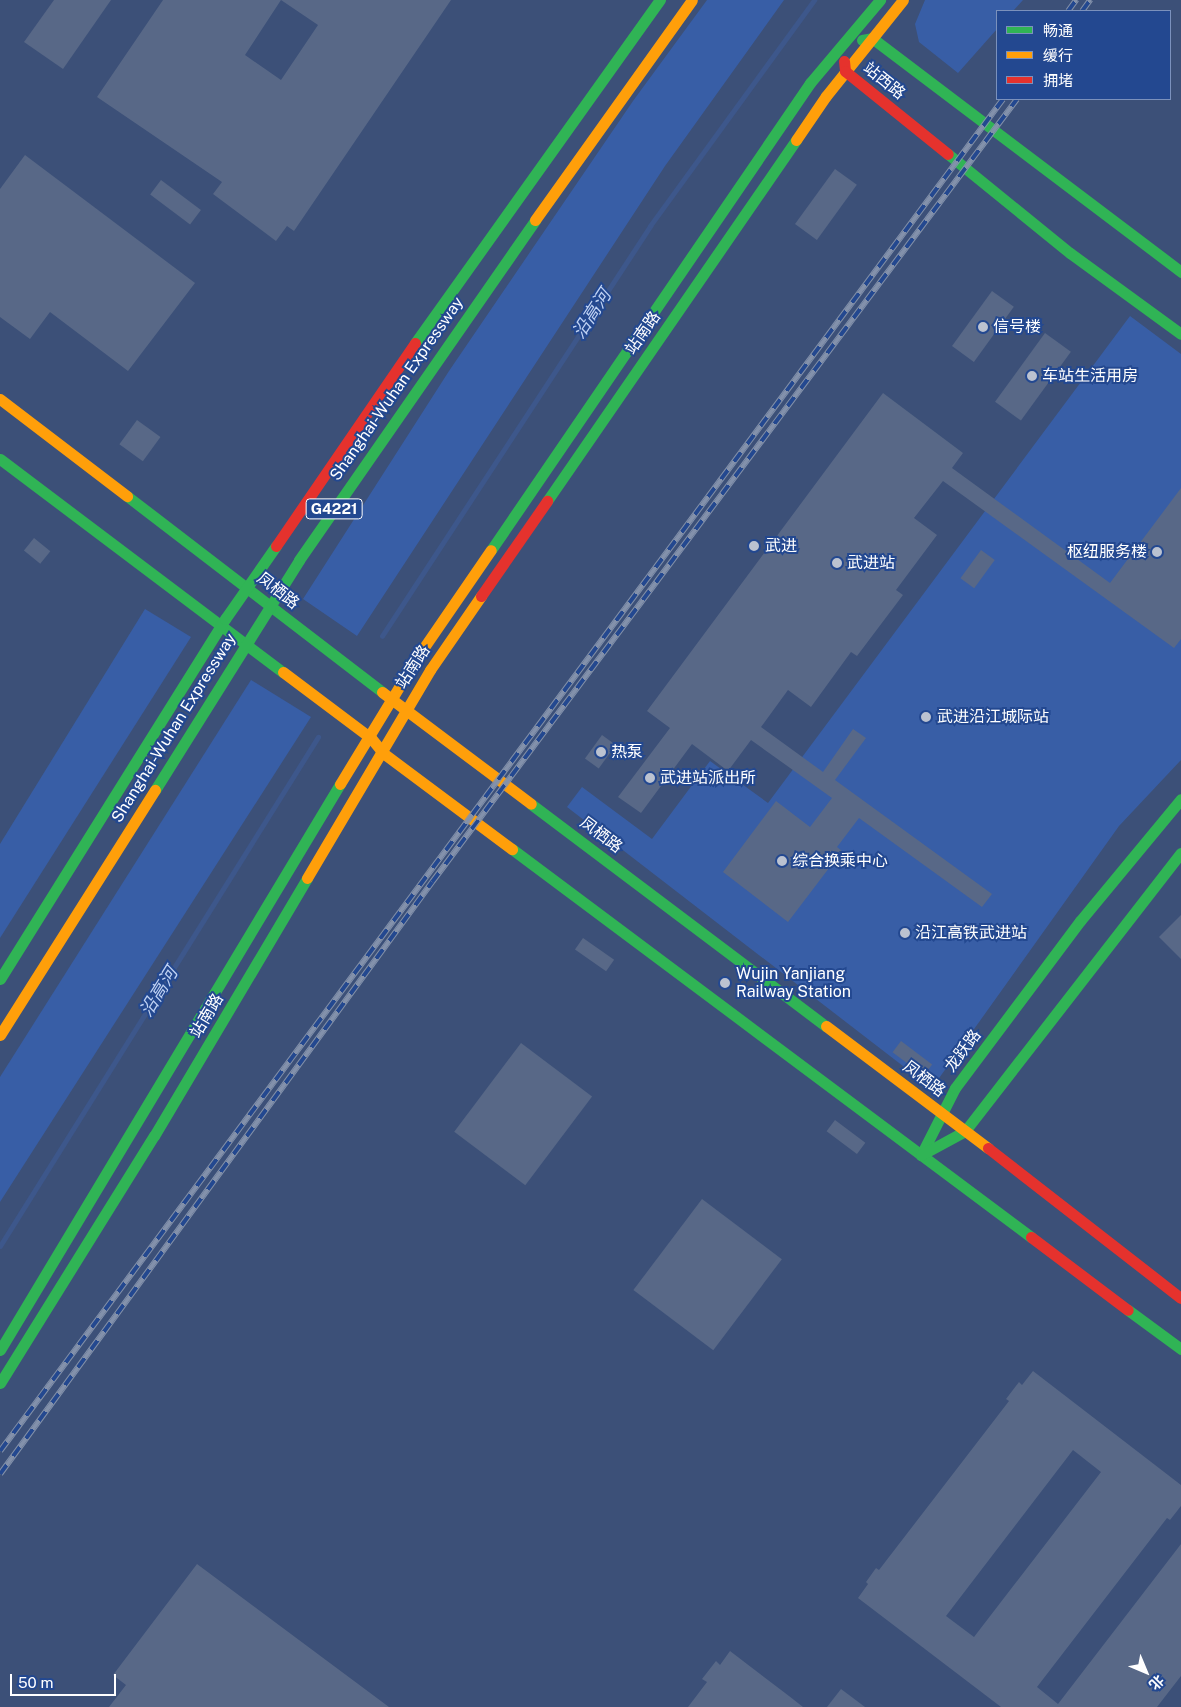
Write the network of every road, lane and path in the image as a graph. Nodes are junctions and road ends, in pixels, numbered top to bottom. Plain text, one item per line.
1 (660, 0) edge
2 (692, 0) edge
3 (880, 0) edge
4 (903, 0) edge
5 (872, 38) junction
6 (844, 44) junction
7 (845, 71) junction
8 (1181, 272) edge
9 (1181, 334) edge
10 (0, 399) edge
11 (0, 459) edge
12 (392, 700) junction
13 (406, 709) junction
14 (371, 738) junction
15 (383, 753) junction
16 (1181, 799) edge
17 (1181, 853) edge
18 (0, 979) edge
19 (0, 1035) edge
20 (940, 1112) junction
21 (965, 1131) junction
22 (921, 1155) junction
23 (1181, 1298) edge
24 (1181, 1349) edge
25 (0, 1350) edge
26 (0, 1383) edge

1 - 18 main road, Shanghai-Wuhan Expressway / G4221
2 - 19 main road, Shanghai-Wuhan Expressway / G4221
3 - 6 main road, 站南路
4 - 5 main road, 站南路
5 - 6 main road, 站西路
5 - 7 main road, 站南路
5 - 8 main road, 站西路
6 - 7 main road, 站西路
6 - 12 main road, 站南路
7 - 9 main road, 站西路
7 - 13 main road, 站南路
10 - 12 main road, 凤栖路
11 - 14 main road
12 - 13 main road, 凤栖路
12 - 14 main road, 站南路
13 - 15 main road, 站南路
13 - 20 main road, 凤栖路
14 - 15 main road
14 - 25 main road, 站南路
15 - 22 main road
15 - 26 main road, 站南路
16 - 20 main road, 龙跃路
17 - 21 main road
20 - 21 main road, 凤栖路
20 - 22 main road, 龙跃路
21 - 22 main road
21 - 23 main road, 凤栖路
22 - 24 main road

